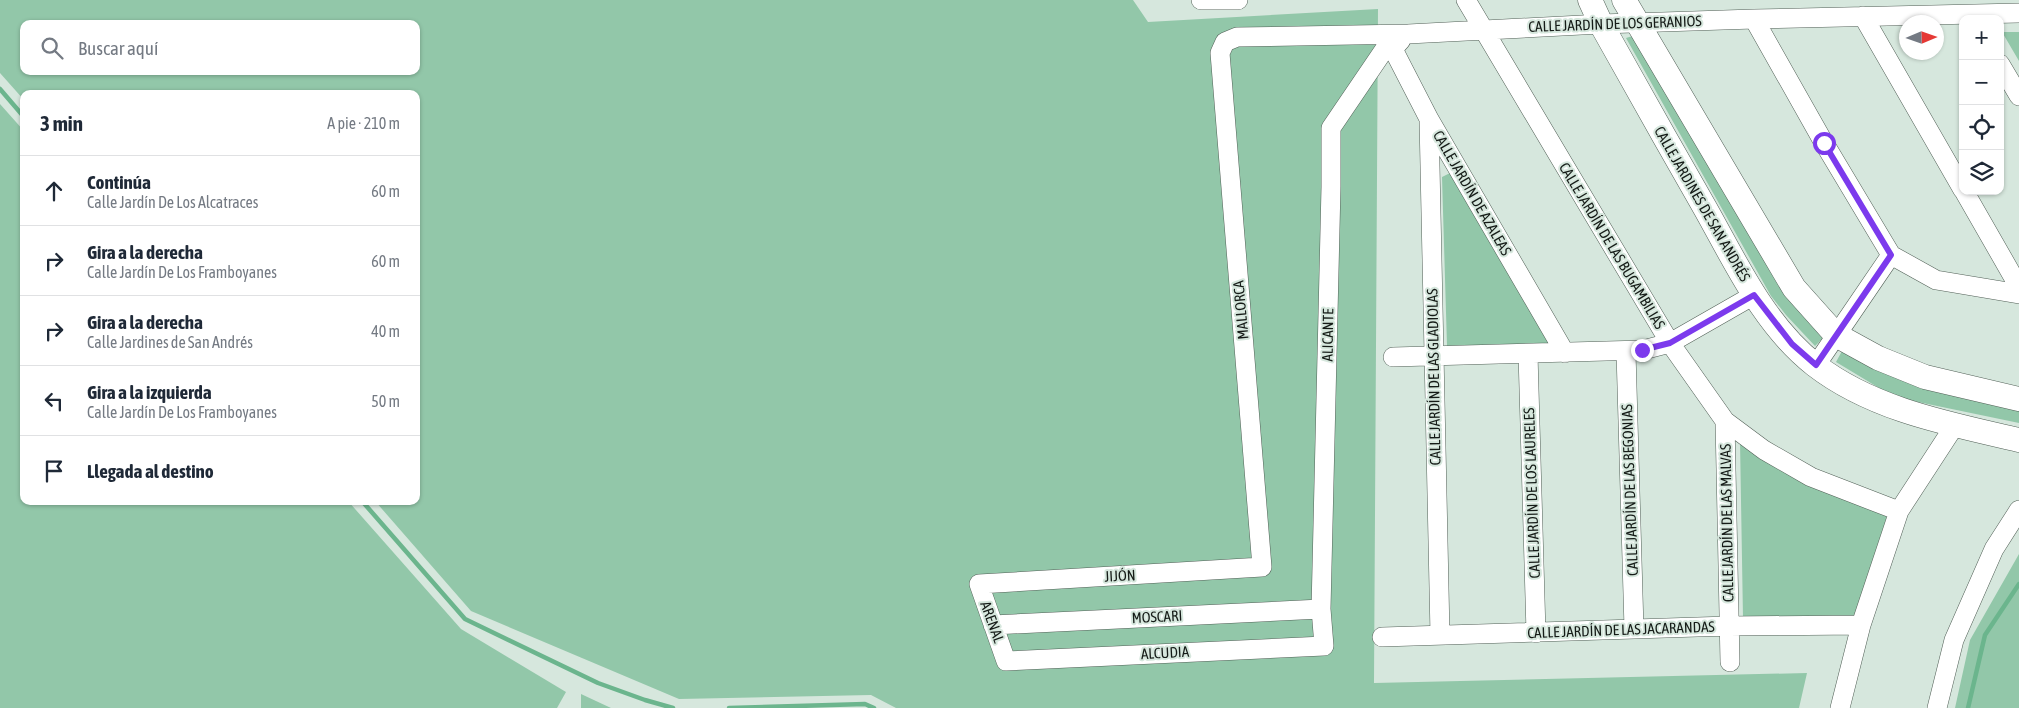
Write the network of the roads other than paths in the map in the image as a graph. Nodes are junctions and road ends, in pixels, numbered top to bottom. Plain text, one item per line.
1 (1202, 0) edge
2 (1238, 0) edge
3 (1466, 0) edge
4 (1590, 0) edge
5 (1624, 0) edge
6 (1960, 0) edge
7 (2019, 13) edge
8 (1971, 15) edge
9 (1996, 15) edge
10 (1863, 16) junction
11 (1959, 17) edge
12 (1754, 19) junction
13 (1637, 23) junction
14 (1600, 24) junction
15 (1482, 30) junction
16 (1408, 34) junction
17 (1393, 49) junction
18 (1220, 53) joint
19 (2004, 71) edge
20 (2019, 96) edge
21 (1429, 120) junction
22 (1959, 183) edge
23 (1966, 195) edge
24 (1891, 255) junction
25 (2019, 287) edge
26 (2019, 294) edge
27 (1754, 295) junction
28 (1836, 335) junction
29 (1670, 343) junction
30 (1626, 352) junction
31 (1565, 353) junction
32 (1528, 354) junction
33 (1434, 356) junction
34 (1393, 357) dead end
35 (1816, 365) junction
36 (2019, 398) edge
37 (1725, 421) junction
38 (1955, 425) junction
39 (2019, 440) edge
40 (2019, 510) edge
41 (1899, 511) junction
42 (1262, 567) joint
43 (978, 584) joint
44 (1321, 609) junction
45 (993, 625) junction
46 (1860, 625) junction
47 (1729, 626) junction
48 (1634, 629) junction
49 (1536, 633) junction
50 (1440, 635) junction
51 (1382, 637) dead end
52 (1324, 646) joint
53 (1006, 661) joint
54 (1730, 662) dead end
55 (1840, 708) edge
56 (1937, 708) edge

1 - 2 street
3 - 15 street, CALLE JARDÍN DE LAS BUGAMBILIAS
4 - 14 street, CALLE JARDINES DE SAN ANDRÉS
5 - 13 street
6 - 8 street
7 - 9 street, CALLE JARDÍN DE LOS GERANIOS
10 - 11 street, CALLE JARDÍN DE LOS GERANIOS
10 - 12 street, CALLE JARDÍN DE LOS GERANIOS
10 - 22 street
12 - 13 street, CALLE JARDÍN DE LOS GERANIOS
12 - 24 street
13 - 14 street, CALLE JARDÍN DE LOS GERANIOS
13 - 28 street
14 - 15 street, CALLE JARDÍN DE LOS GERANIOS
14 - 27 street, CALLE JARDINES DE SAN ANDRÉS
15 - 16 street, CALLE JARDÍN DE LOS GERANIOS
15 - 29 street, CALLE JARDÍN DE LAS BUGAMBILIAS
16 - 17 street
16 - 18 street, CALLE JARDÍN DE LOS GERANIOS
17 - 21 street, CALLE JARDÍN DE AZALEAS
17 - 44 street, ALICANTE
18 - 42 street, MALLORCA
19 - 20 street
21 - 31 street, CALLE JARDÍN DE AZALEAS
21 - 33 street, CALLE JARDÍN DE LAS GLADIOLAS
23 - 25 street
24 - 26 street
24 - 28 street
27 - 29 street
27 - 35 street, CALLE JARDINES DE SAN ANDRÉS
28 - 35 street
28 - 36 street
29 - 30 street
29 - 37 street, CALLE JARDÍN DE LAS BUGAMBILIAS
30 - 31 street
30 - 48 street, CALLE JARDÍN DE LAS BEGONIAS
31 - 32 street
32 - 33 street
32 - 49 street, CALLE JARDÍN DE LOS LAURELES
33 - 34 street
33 - 50 street, CALLE JARDÍN DE LAS GLADIOLAS
35 - 38 street, CALLE JARDINES DE SAN ANDRÉS
37 - 41 street, CALLE JARDÍN DE LAS BUGAMBILIAS
37 - 47 street, CALLE JARDÍN DE LAS MALVAS
38 - 39 street, CALLE JARDINES DE SAN ANDRÉS
38 - 41 street
40 - 56 street
41 - 46 street
42 - 43 street, JIJÓN
43 - 45 street, ARENAL
44 - 45 street, MOSCARI
44 - 52 street, ALICANTE
45 - 53 street, ARENAL
46 - 47 street, CALLE JARDÍN DE LAS JACARANDAS
46 - 55 street
47 - 48 street, CALLE JARDÍN DE LAS JACARANDAS
47 - 54 street, CALLE JARDÍN DE LAS MALVAS
48 - 49 street, CALLE JARDÍN DE LAS JACARANDAS
49 - 50 street, CALLE JARDÍN DE LAS JACARANDAS
50 - 51 street, CALLE JARDÍN DE LAS JACARANDAS
52 - 53 street, ALCUDIA

